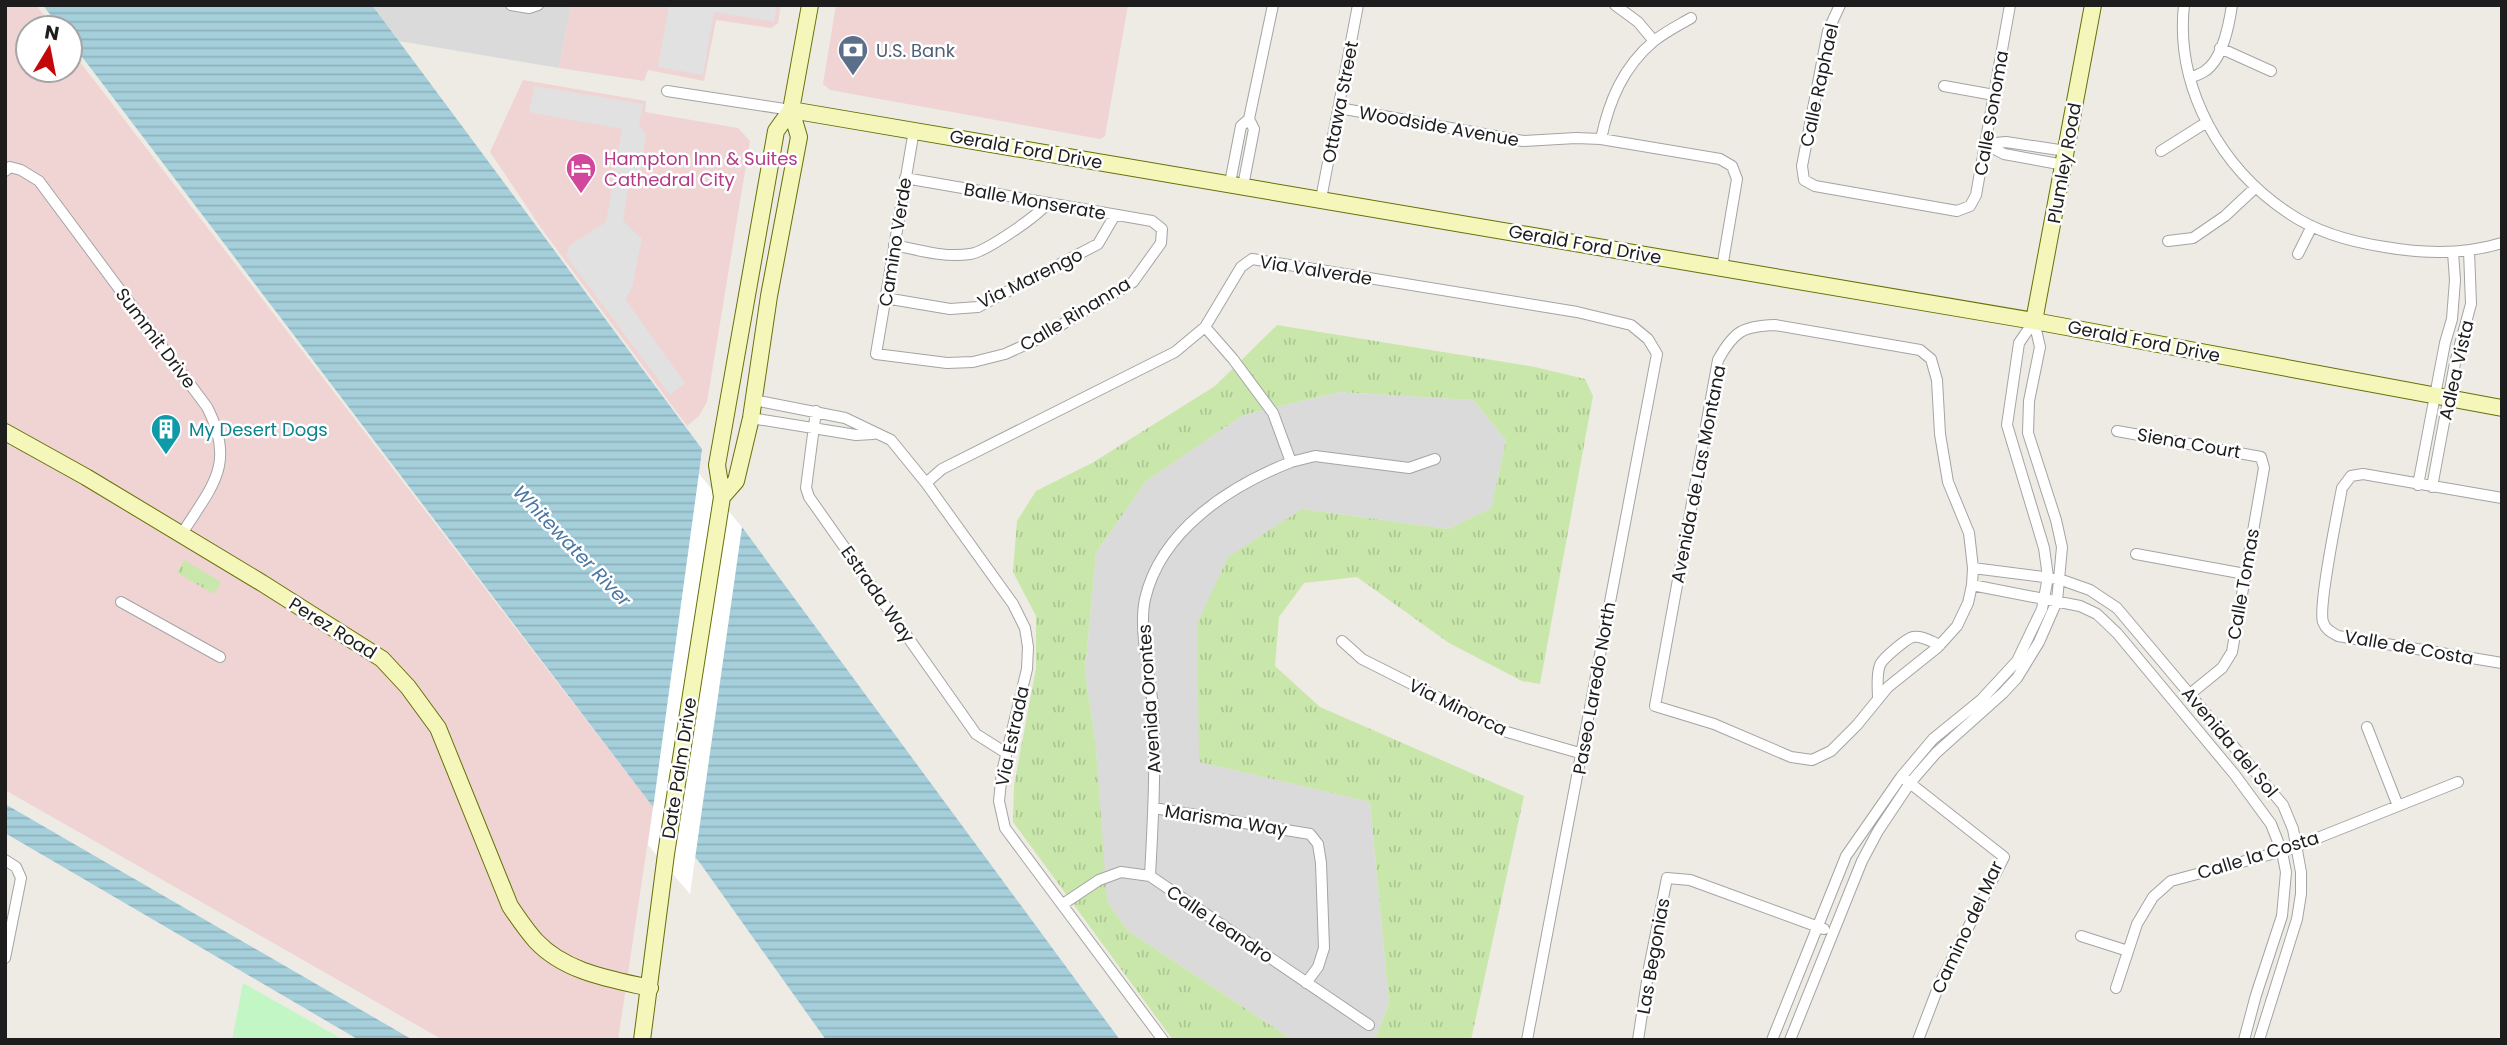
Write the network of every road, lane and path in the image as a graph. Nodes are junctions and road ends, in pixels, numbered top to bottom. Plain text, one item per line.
1 (511, 5) edge
2 (538, 5) edge
3 (810, 5) edge
4 (1273, 5) edge
5 (1357, 5) edge
6 (1615, 5) edge
7 (1840, 5) edge
8 (2010, 5) edge
9 (2092, 5) edge
10 (2184, 5) edge
11 (2232, 5) edge
12 (1691, 18) dead end
13 (1654, 41) junction
14 (2220, 48) junction
15 (2271, 71) dead end
16 (2190, 78) junction
17 (1944, 86) dead end
18 (667, 91) dead end
19 (1994, 95) junction
20 (1339, 108) junction
21 (791, 110) junction
22 (1249, 119) junction
23 (2207, 122) junction
24 (914, 130) junction
25 (1239, 136) junction
26 (1252, 138) junction
27 (1601, 139) junction
28 (1985, 144) junction
29 (2161, 151) dead end
30 (2065, 158) junction
31 (8, 169) edge
32 (905, 178) junction
33 (1237, 184) junction
34 (2255, 187) junction
35 (1321, 199) junction
36 (1048, 203) junction
37 (1957, 211) joint
38 (1115, 215) junction
39 (2312, 226) junction
40 (1162, 229) joint
41 (2168, 241) dead end
42 (2502, 243) edge
43 (894, 245) junction
44 (2469, 251) junction
45 (2454, 252) junction
46 (2298, 254) dead end
47 (1722, 268) junction
48 (886, 298) junction
49 (2034, 321) junction
50 (1205, 327) junction
51 (741, 333) junction
52 (1648, 339) joint
53 (876, 354) joint
54 (2442, 397) junction
55 (754, 400) junction
56 (2502, 408) edge
57 (816, 411) junction
58 (751, 418) junction
59 (813, 429) junction
60 (2117, 430) dead end
61 (5, 432) edge
62 (876, 433) junction
63 (2261, 457) joint
64 (1435, 459) dead end
65 (1291, 461) junction
66 (926, 483) junction
67 (2418, 485) junction
68 (2432, 487) junction
69 (722, 497) junction
70 (2502, 498) edge
71 (181, 535) junction
72 (2136, 554) dead end
73 (1973, 568) junction
74 (2245, 574) junction
75 (2054, 578) junction
76 (1972, 585) junction
77 (2045, 599) junction
78 (2057, 601) junction
79 (121, 602) dead end
80 (1342, 641) dead end
81 (1940, 645) junction
82 (220, 657) dead end
83 (2502, 663) edge
84 (2190, 694) junction
85 (1878, 699) junction
86 (2367, 727) dead end
87 (1006, 753) junction
88 (1583, 754) junction
89 (1905, 780) junction
90 (2458, 782) dead end
91 (2398, 806) junction
92 (1154, 808) junction
93 (2297, 847) junction
94 (2282, 852) junction
95 (5, 860) edge
96 (1150, 876) junction
97 (1063, 904) junction
98 (1818, 927) junction
99 (1833, 932) junction
100 (2081, 936) dead end
101 (2128, 951) junction
102 (5, 958) edge
103 (1306, 983) junction
104 (650, 988) junction
105 (2116, 988) dead end
106 (1369, 1025) dead end
107 (642, 1040) edge
108 (1163, 1040) edge
109 (1527, 1040) edge
110 (1638, 1040) edge
111 (1772, 1040) edge
112 (1790, 1040) edge
113 (1919, 1040) edge
114 (2244, 1040) edge
115 (2259, 1040) edge

1 - 2 street
3 - 21 main road, Date Palm Drive
4 - 22 street
5 - 20 street, Ottawa Street
6 - 13 street
7 - 37 street, Calle Raphael
8 - 19 street, Calle Sonoma
9 - 30 main road, Plumley Road
10 - 16 street
11 - 14 street
12 - 13 street
13 - 27 street
14 - 15 street
14 - 16 street
16 - 23 street
17 - 19 street
18 - 21 street, Gerald Ford Drive
19 - 28 street, Calle Sonoma
20 - 27 street, Woodside Avenue
20 - 35 street, Ottawa Street
21 - 24 main road, Gerald Ford Drive
21 - 51 main road, Date Palm Drive
21 - 55 main road, Date Palm Drive
22 - 25 street
22 - 26 street
23 - 29 street
23 - 34 street
24 - 32 street, Camino Verde
24 - 33 main road, Gerald Ford Drive
25 - 26 street
25 - 33 street
26 - 33 street
27 - 47 street, Woodside Avenue
28 - 30 street
28 - 37 street, Calle Sonoma
30 - 49 main road, Plumley Road
31 - 71 street, Summit Drive
32 - 36 street, Balle Monserate
32 - 43 street, Camino Verde
33 - 35 main road, Gerald Ford Drive
34 - 39 street
34 - 41 street
35 - 47 main road, Gerald Ford Drive
36 - 38 street, Balle Monserate
36 - 43 street
38 - 40 street, Balle Monserate
38 - 48 street, Via Marengo
39 - 45 street
39 - 46 street
40 - 53 street, Calle Rinanna
42 - 44 street
43 - 48 street, Camino Verde
44 - 45 street
44 - 54 street, Adlea Vista
45 - 54 street, Adlea Vista
47 - 49 main road, Gerald Ford Drive
48 - 53 street, Camino Verde
49 - 54 main road, Gerald Ford Drive
49 - 75 street
49 - 75 street
50 - 52 street, Via Valverde
50 - 65 street
50 - 66 street, Via Valverde
51 - 58 main road
51 - 69 main road, Date Palm Drive
52 - 88 street, Paseo Laredo North
54 - 56 main road, Gerald Ford Drive
54 - 67 street, Adlea Vista
54 - 68 street, Adlea Vista
55 - 57 street, Via Estrada
55 - 58 main road, Date Palm Drive
57 - 59 street, Estrada Way
57 - 62 street, Via Estrada
58 - 59 street
58 - 69 main road, Date Palm Drive
59 - 62 street
59 - 87 street, Estrada Way
60 - 63 street, Siena Court
61 - 71 main road, Perez Road
62 - 66 street, Via Estrada
63 - 74 street, Calle Tomas
64 - 65 street, Avenida Orontes
65 - 92 street, Avenida Orontes
66 - 87 street, Via Estrada
67 - 68 street
67 - 83 street, Valle de Costa
68 - 70 street
69 - 104 main road, Date Palm Drive
71 - 104 main road, Perez Road
72 - 74 street
73 - 75 street, Avenida del Sol
73 - 76 street, Avenida de Las Montana
73 - 85 street, Avenida de Las Montana
74 - 84 street, Calle Tomas
75 - 77 street
75 - 78 street
75 - 84 street, Avenida del Sol
76 - 77 street, Avenida del Sol
76 - 81 street, Avenida de Las Montana
77 - 78 street, Avenida del Sol
77 - 89 street
78 - 89 street
78 - 94 street, Avenida del Sol
79 - 82 street
80 - 88 street, Via Minorca
81 - 85 street, Avenida de Las Montana
81 - 85 street
84 - 93 street, Avenida del Sol
86 - 91 street
87 - 97 street, Via Estrada
88 - 109 street, Paseo Laredo North
89 - 98 street
89 - 99 street
89 - 113 street, Camino del Mar
90 - 91 street, Calle la Costa
91 - 93 street, Calle la Costa
92 - 96 street, Avenida Orontes
92 - 103 street, Marisma Way
93 - 94 street, Calle la Costa
93 - 115 street, Avenida del Sol
94 - 101 street, Calle la Costa
94 - 114 street, Avenida del Sol
95 - 102 street
96 - 97 street, Calle Leandro
96 - 103 street, Calle Leandro
97 - 108 street, Via Estrada
98 - 99 street, Las Begonias
98 - 110 street, Las Begonias
98 - 111 street
99 - 112 street
100 - 101 street
101 - 105 street, Calle la Costa
103 - 106 street, Calle Leandro
104 - 107 main road, Date Palm Drive

